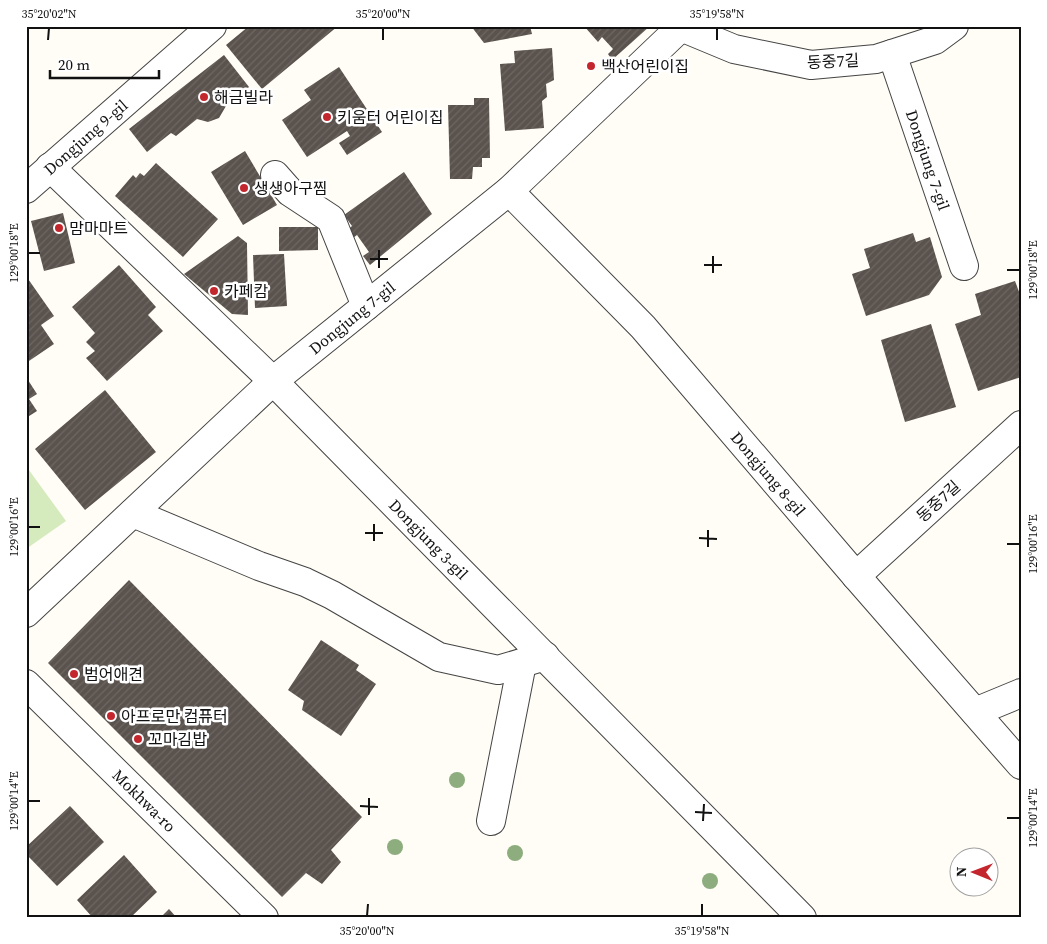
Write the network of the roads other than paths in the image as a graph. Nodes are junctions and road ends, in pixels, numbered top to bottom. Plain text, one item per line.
1 (212, 26) edge
2 (681, 26) edge
3 (954, 26) edge
4 (892, 54) junction
5 (50, 167) junction
6 (275, 175) dead end
7 (26, 189) edge
8 (509, 191) junction
9 (964, 266) dead end
10 (366, 306) junction
11 (273, 381) junction
12 (1021, 425) edge
13 (133, 513) junction
14 (856, 576) junction
15 (26, 613) edge
16 (533, 660) junction
17 (26, 684) edge
18 (1021, 693) edge
19 (975, 712) junction
20 (1021, 765) edge
21 (491, 821) dead end
22 (264, 918) edge
23 (802, 918) edge

1 - 5 street, Dongjung 9-gil
2 - 4 street, 동중7길
2 - 8 street, Dongjung 7-gil
3 - 4 street, 동중7길
4 - 9 street, Dongjung 7-gil
5 - 7 street, Dongjung 9-gil
5 - 11 street, Dongjung 3-gil
6 - 10 street
8 - 10 street, Dongjung 7-gil
8 - 14 street, Dongjung 8-gil
10 - 11 street, Dongjung 7-gil
11 - 13 street, Dongjung 7-gil
11 - 16 street, Dongjung 3-gil
12 - 14 street, 동중7길
13 - 15 street, Dongjung 7-gil
13 - 16 street
14 - 19 street, Dongjung 8-gil
16 - 21 street
16 - 23 street, Dongjung 3-gil
17 - 22 street, Mokhwa-ro
18 - 19 street
19 - 20 street, Dongjung 8-gil

